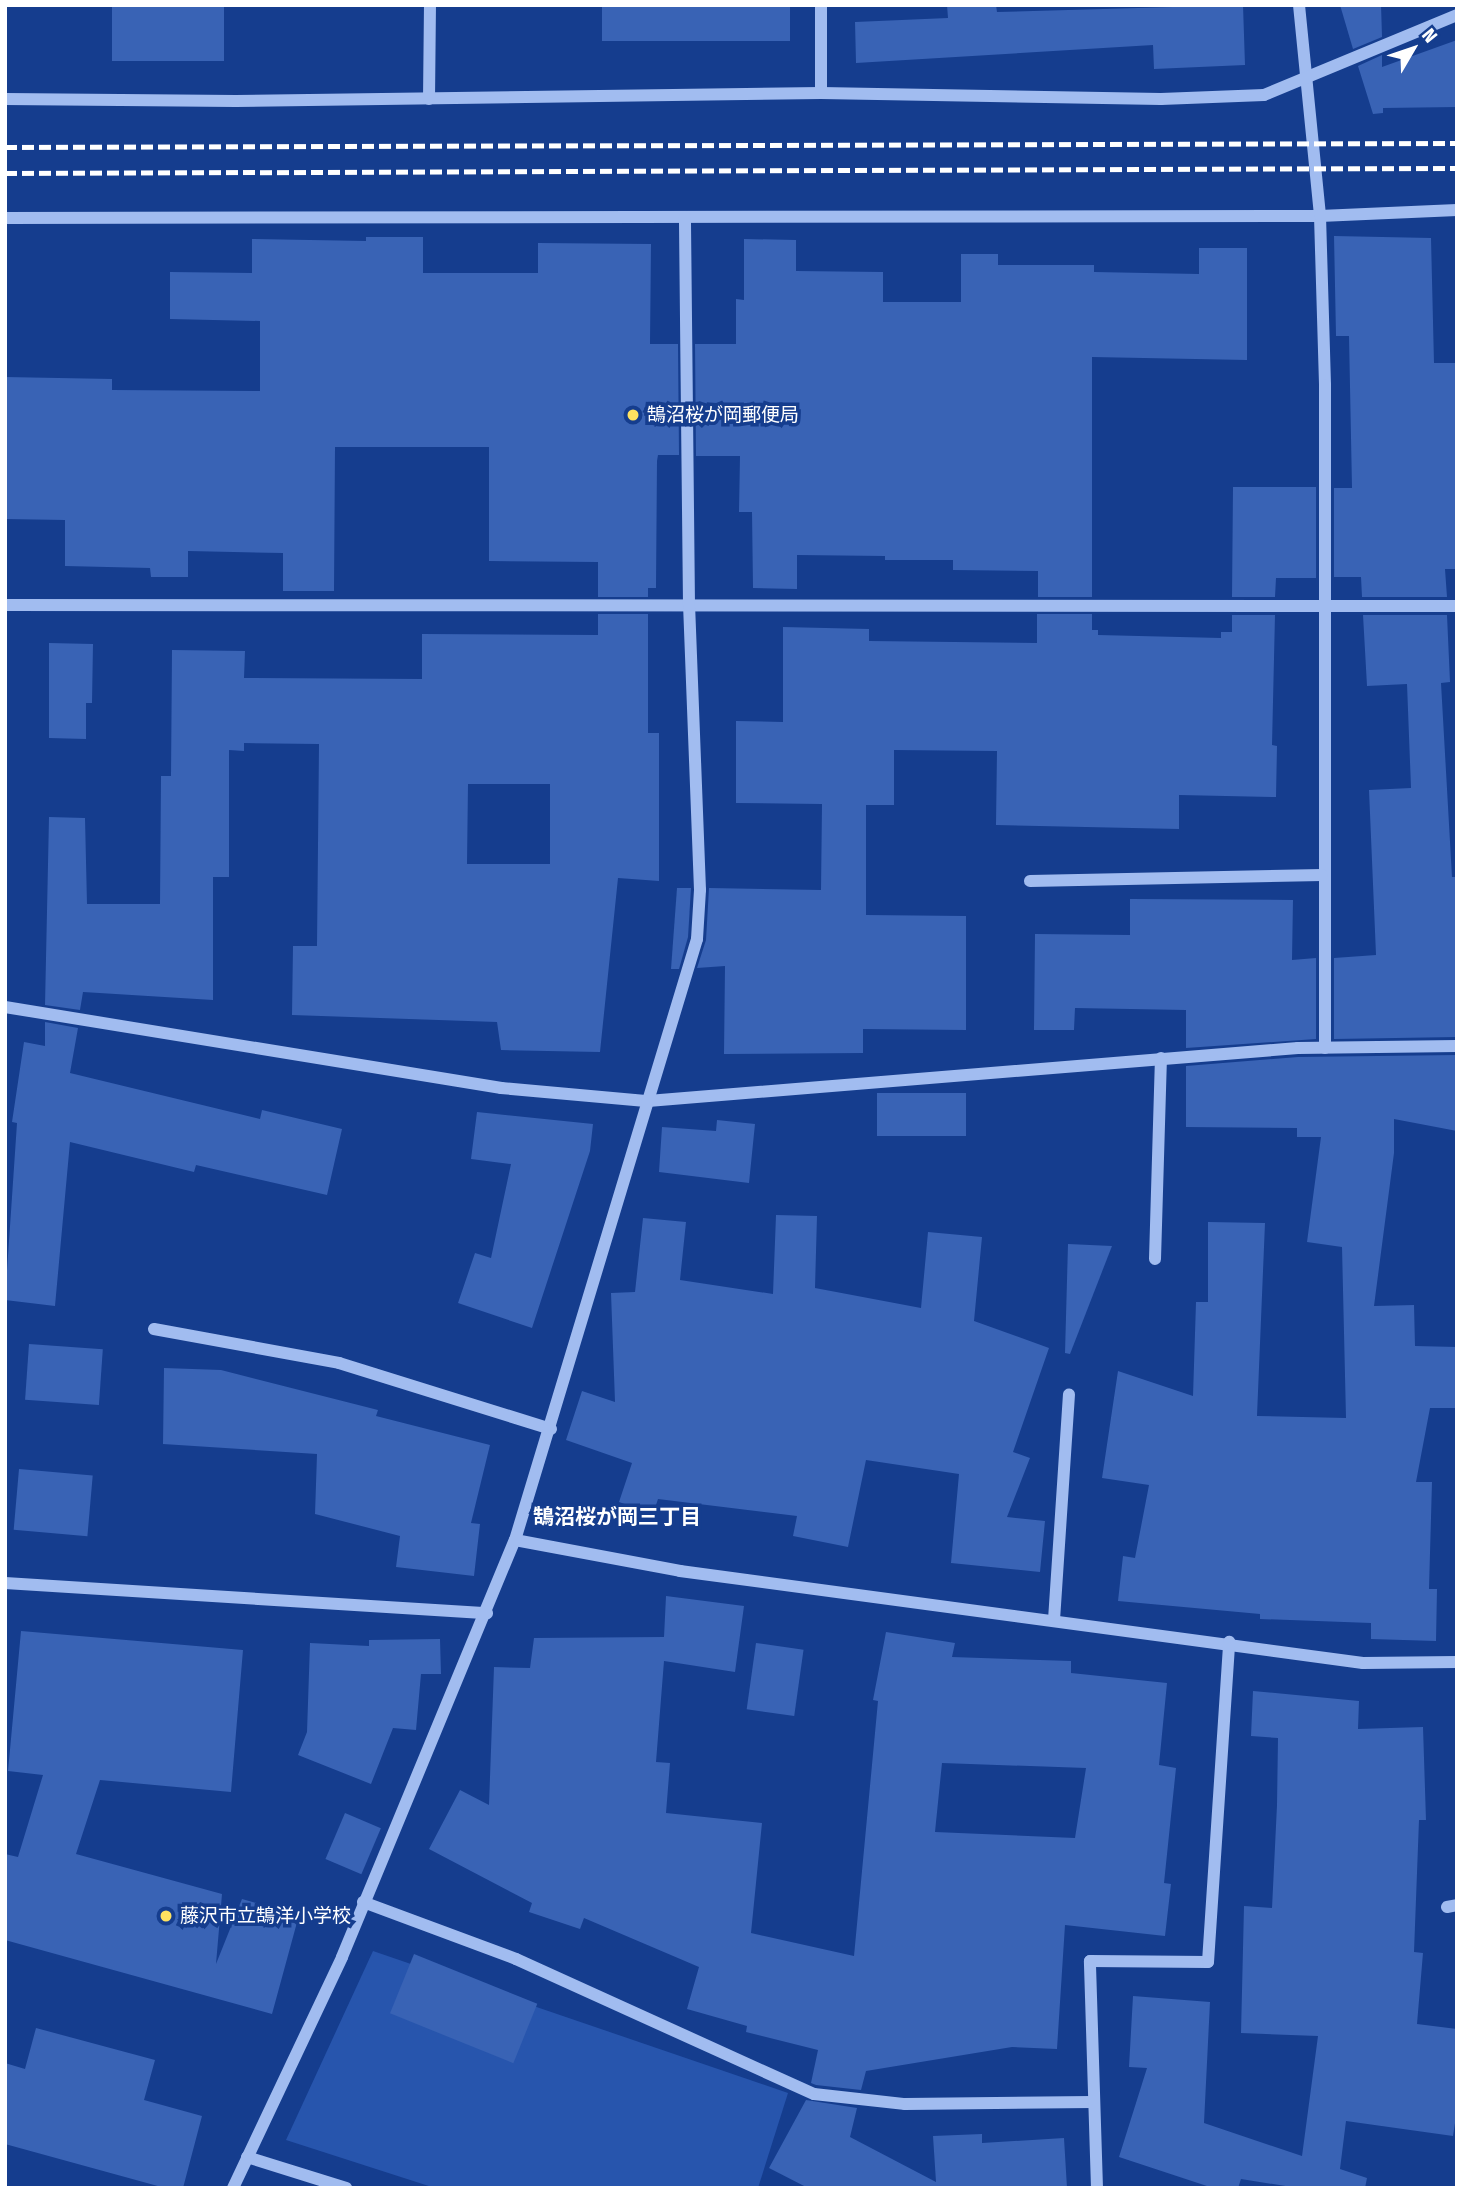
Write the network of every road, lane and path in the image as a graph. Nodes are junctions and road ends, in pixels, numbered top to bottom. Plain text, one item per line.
1 (430, 5) edge
2 (821, 5) edge
3 (1299, 5) edge
4 (1457, 15) edge
5 (1308, 75) junction
6 (821, 93) junction
7 (5, 99) edge
8 (429, 99) junction
9 (1457, 210) edge
10 (1320, 216) junction
11 (685, 217) junction
12 (5, 218) edge
13 (5, 605) edge
14 (689, 605) junction
15 (1323, 606) junction
16 (1457, 606) edge
17 (1322, 875) junction
18 (1030, 881) dead end
19 (5, 1007) edge
20 (1457, 1046) edge
21 (1325, 1048) junction
22 (1161, 1058) junction
23 (648, 1101) junction
24 (1154, 1259) dead end
25 (154, 1329) dead end
26 (1069, 1394) dead end
27 (551, 1429) junction
28 (515, 1540) junction
29 (5, 1583) edge
30 (487, 1613) junction
31 (1054, 1620) junction
32 (1229, 1642) junction
33 (1457, 1662) edge
34 (363, 1902) junction
35 (1092, 2102) junction
36 (247, 2157) junction
37 (233, 2188) edge
38 (346, 2188) edge
39 (1097, 2188) edge

1 - 8 street
2 - 6 street
3 - 5 street
4 - 5 street
5 - 6 street
5 - 10 street
6 - 8 street
7 - 8 street
9 - 10 street
10 - 11 street
10 - 15 street
11 - 12 street
11 - 14 street
13 - 14 street
14 - 15 street
14 - 23 street
15 - 16 street
15 - 17 street
17 - 18 street
17 - 21 street
19 - 23 street
20 - 21 street
21 - 22 street
22 - 23 street
22 - 24 street
23 - 27 street
25 - 27 street
26 - 31 street
27 - 28 street
28 - 30 street
28 - 31 street
29 - 30 street
30 - 34 street
31 - 32 street
32 - 33 street
32 - 35 street
34 - 35 street
34 - 36 street
35 - 39 street
36 - 37 street
36 - 38 street

